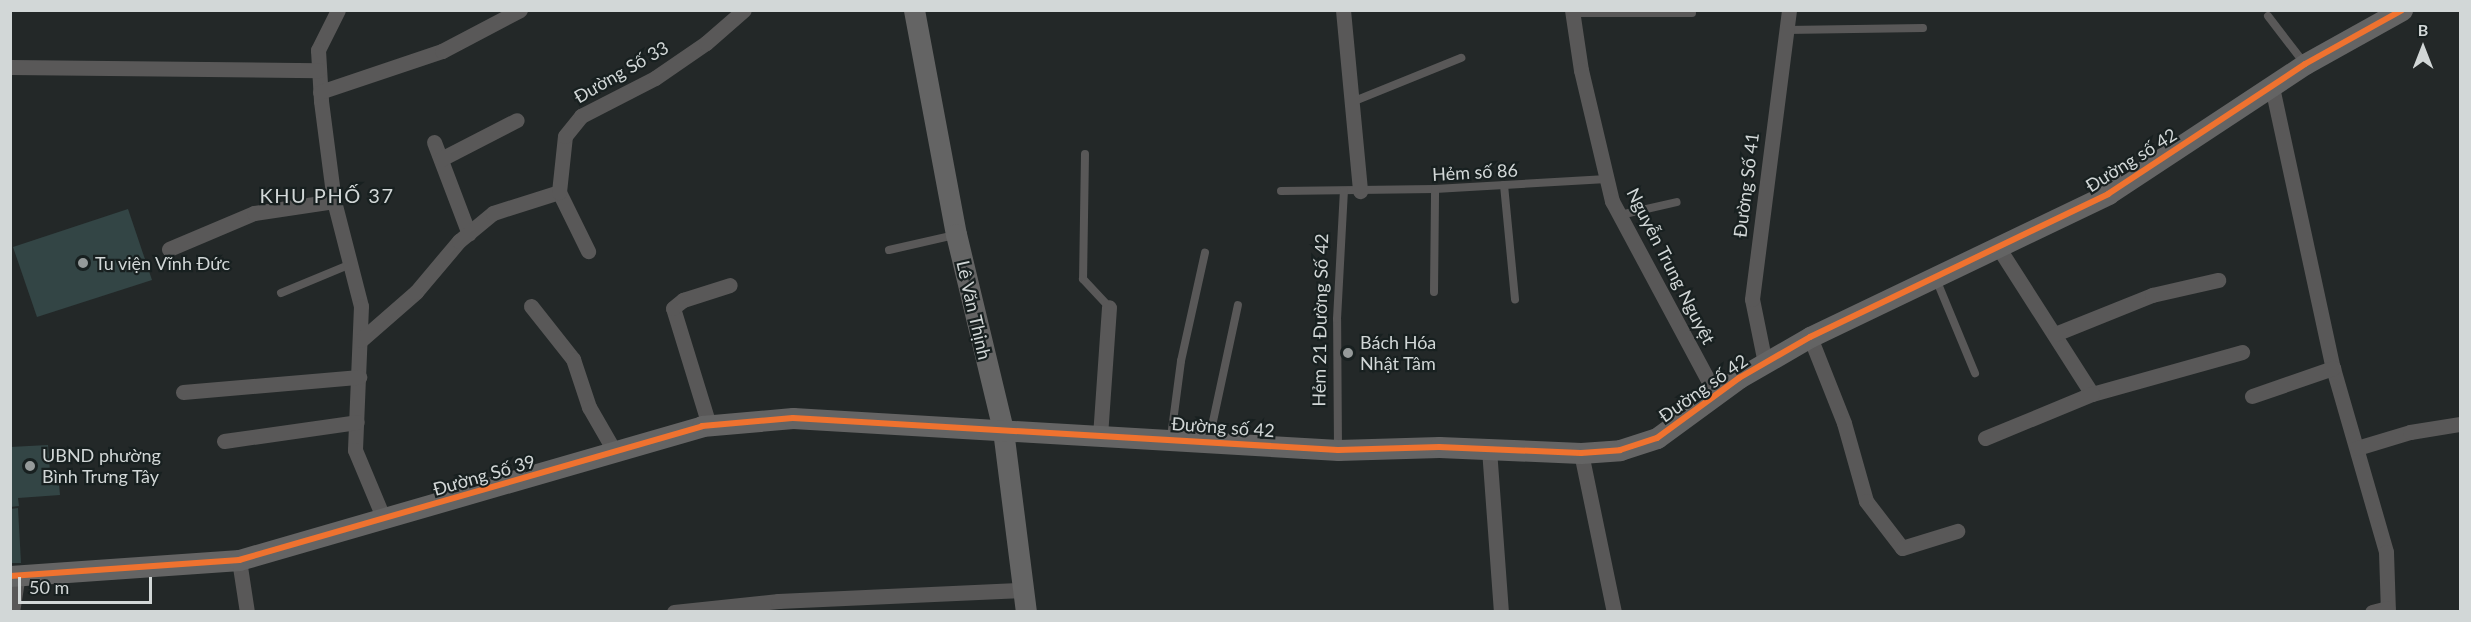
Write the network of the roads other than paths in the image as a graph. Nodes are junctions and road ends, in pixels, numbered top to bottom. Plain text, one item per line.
1 (338, 10) edge
2 (520, 10) edge
3 (744, 10) edge
4 (914, 10) edge
5 (1343, 10) edge
6 (1789, 10) edge
7 (2402, 10) edge
8 (1572, 12) edge
9 (1692, 13) dead end
10 (2268, 16) dead end
11 (1923, 28) dead end
12 (1785, 30) junction
13 (1461, 58) dead end
14 (2305, 64) junction
15 (10, 67) edge
16 (319, 70) junction
17 (2272, 87) junction
18 (320, 92) junction
19 (1352, 102) junction
20 (517, 120) dead end
21 (434, 142) dead end
22 (1084, 154) dead end
23 (441, 159) junction
24 (1606, 179) junction
25 (1503, 185) junction
26 (1435, 189) junction
27 (1281, 191) dead end
28 (1344, 191) junction
29 (1360, 191) junction
30 (559, 192) junction
31 (334, 201) junction
32 (1677, 202) dead end
33 (1620, 215) junction
34 (469, 234) junction
35 (957, 234) junction
36 (1998, 248) junction
37 (169, 249) dead end
38 (889, 250) dead end
39 (588, 251) dead end
40 (1205, 253) dead end
41 (351, 264) junction
42 (1935, 278) junction
43 (2218, 279) dead end
44 (730, 285) dead end
45 (1434, 292) dead end
46 (281, 293) dead end
47 (1515, 299) dead end
48 (1238, 305) dead end
49 (531, 306) dead end
50 (1109, 307) joint
51 (2055, 334) junction
52 (1810, 338) junction
53 (362, 340) junction
54 (2242, 352) dead end
55 (1765, 363) junction
56 (2333, 368) junction
57 (1975, 372) dead end
58 (359, 377) junction
59 (183, 392) dead end
60 (2092, 394) junction
61 (1716, 395) junction
62 (2252, 396) dead end
63 (357, 422) junction
64 (2460, 424) edge
65 (709, 426) junction
66 (1003, 430) junction
67 (1100, 436) junction
68 (1985, 438) dead end
69 (1171, 439) junction
70 (224, 441) dead end
71 (1209, 441) junction
72 (2357, 448) junction
73 (1489, 449) junction
74 (1338, 450) junction
75 (1581, 453) junction
76 (616, 454) junction
77 (383, 517) junction
78 (1957, 531) dead end
79 (239, 560) junction
80 (14, 576) edge
81 (1023, 590) junction
82 (777, 606) edge
83 (2391, 610) edge
84 (12, 612) edge
85 (247, 612) edge
86 (674, 612) edge
87 (1026, 612) edge
88 (1501, 612) edge
89 (1614, 612) edge
90 (2372, 612) edge

1 - 16 street
2 - 18 street
3 - 30 street, Đường Số 33
4 - 35 street, Lê Văn Thịnh
5 - 19 street
6 - 12 street, Đường Số 41
7 - 14 street, Đường số 42
8 - 9 lane
8 - 24 street, Nguyễn Trung Nguyệt
10 - 14 lane
11 - 12 lane
12 - 55 street, Đường Số 41
13 - 19 lane
14 - 17 street, Đường số 42
15 - 16 street
16 - 18 street
17 - 36 street, Đường số 42
17 - 56 street
18 - 31 street
19 - 29 street
20 - 23 street
21 - 23 street
22 - 50 lane
23 - 34 street
24 - 25 lane, Hẻm số 86
24 - 33 street, Nguyễn Trung Nguyệt
25 - 26 lane, Hẻm số 86
25 - 47 lane
26 - 29 lane, Hẻm số 86
26 - 45 lane
27 - 28 lane, Hẻm số 86
28 - 29 lane, Hẻm số 86
28 - 74 lane, Hẻm 21 Đường Số 42
30 - 34 street
30 - 39 street
31 - 37 street
31 - 41 street
32 - 33 lane
33 - 61 street, Nguyễn Trung Nguyệt
34 - 53 street
35 - 38 lane
35 - 66 street, Lê Văn Thịnh
36 - 42 street, Đường số 42
36 - 51 street
40 - 69 lane
41 - 46 lane
41 - 53 street
42 - 52 street, Đường số 42
42 - 57 lane
43 - 51 street
44 - 65 street
48 - 71 lane
49 - 76 street
50 - 67 street
51 - 60 street
52 - 55 street, Đường số 42
52 - 78 street
53 - 58 street
54 - 60 street
55 - 61 street, Đường số 42
56 - 62 street
56 - 72 street
58 - 59 street
58 - 63 street
60 - 68 street
61 - 75 street, Đường số 42
63 - 70 street
63 - 77 street
64 - 72 street
65 - 66 street, Đường Số 39
65 - 76 street, Đường Số 39
66 - 67 street, Đường số 42
66 - 81 street, Lê Văn Thịnh
67 - 69 street, Đường số 42
69 - 71 street, Đường số 42
71 - 74 street, Đường số 42
72 - 83 street
73 - 74 street, Đường số 42
73 - 75 street, Đường số 42
73 - 88 street
75 - 89 street
76 - 77 street, Đường Số 39
77 - 79 street, Đường Số 39
79 - 80 street, Đường Số 39
79 - 85 street
80 - 84 street
81 - 82 street
81 - 87 street, Lê Văn Thịnh
82 - 86 street
83 - 90 street

